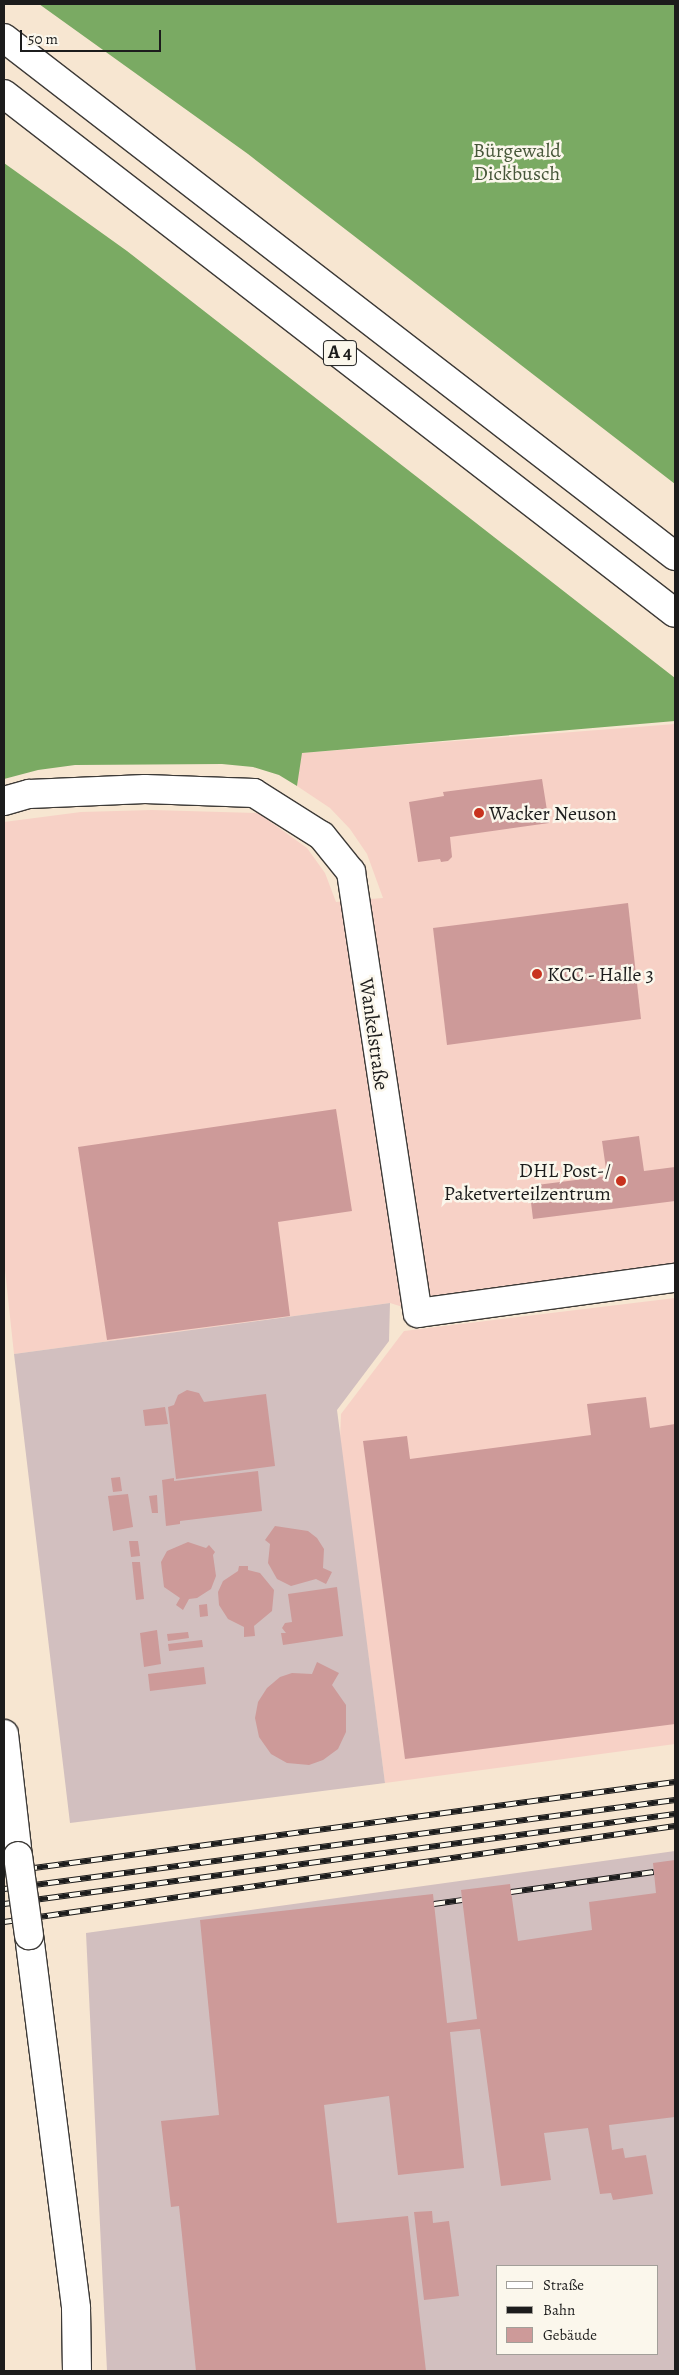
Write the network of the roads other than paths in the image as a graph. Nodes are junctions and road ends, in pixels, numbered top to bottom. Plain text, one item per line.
1 (4, 38) edge
2 (4, 94) edge
3 (675, 556) edge
4 (675, 613) edge
5 (4, 800) edge
6 (675, 1278) edge
7 (4, 1734) edge
8 (76, 2308) junction
9 (77, 2371) edge
10 (93, 2371) edge

1 - 3 main road, A 4
2 - 4 main road, A 4
5 - 6 main road, Wankelstraße
7 - 8 main road, bridge
8 - 9 main road
8 - 10 main road

